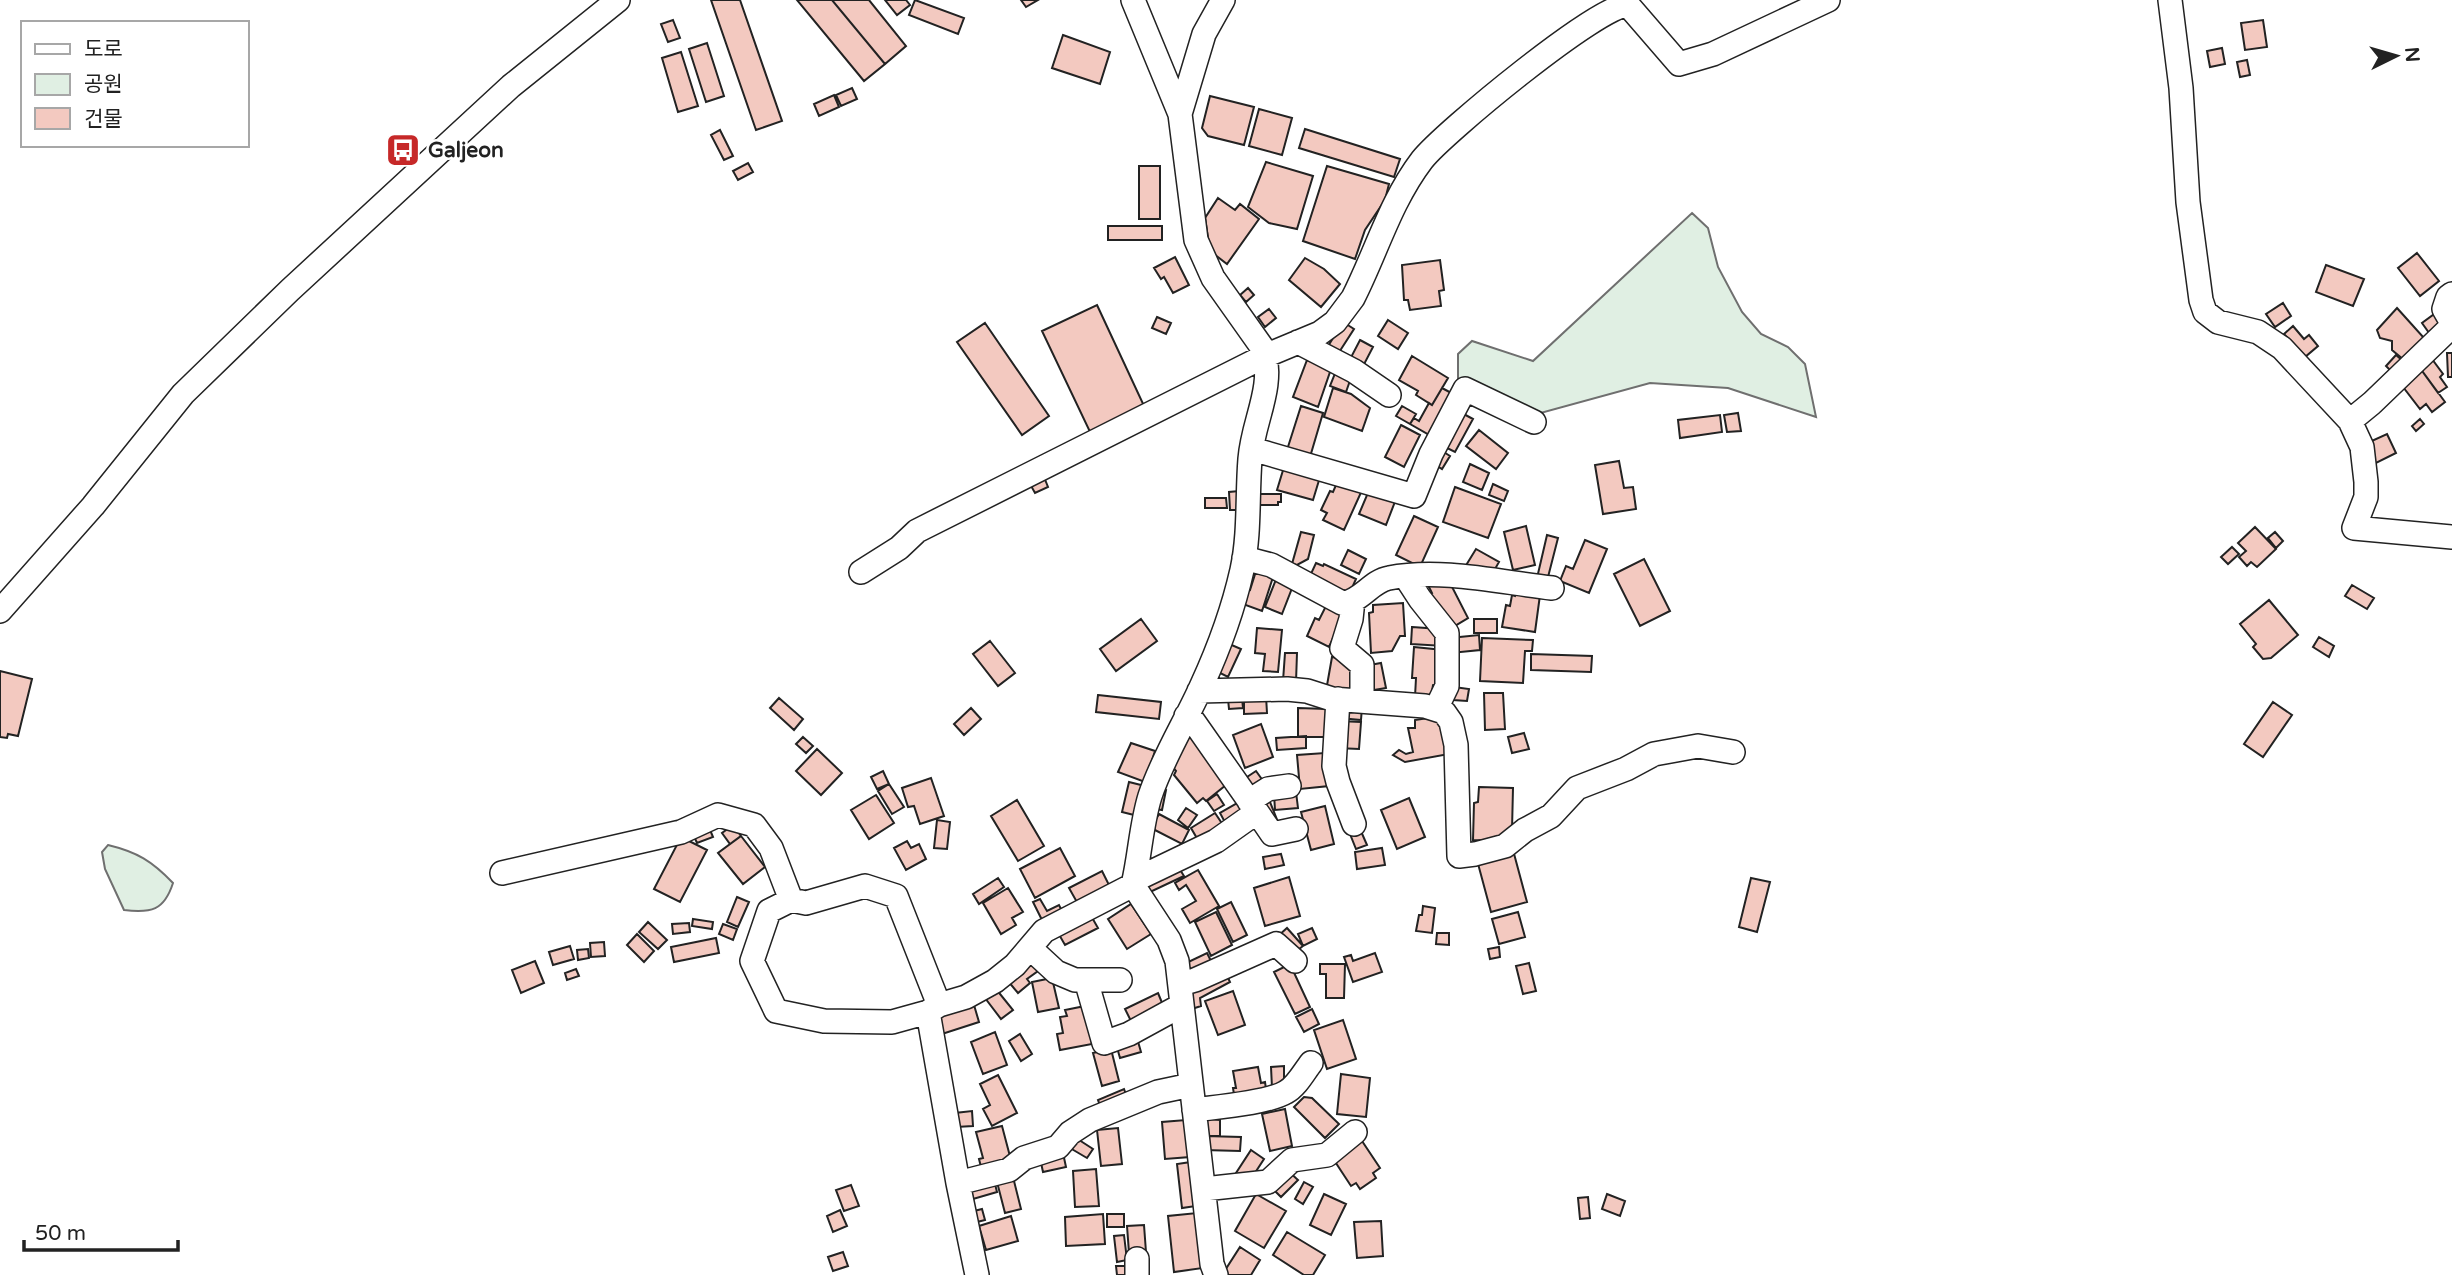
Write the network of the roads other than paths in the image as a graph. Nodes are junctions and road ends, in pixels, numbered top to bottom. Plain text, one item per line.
1 (618, 0) edge
2 (1133, 0) edge
3 (1223, 0) edge
4 (1828, 0) edge
5 (2169, 0) edge
6 (1180, 114) junction
7 (2452, 294) edge
8 (2452, 325) edge
9 (1298, 342) junction
10 (1265, 356) junction
11 (1388, 395) dead end
12 (2350, 421) junction
13 (1534, 422) dead end
14 (1252, 449) junction
15 (2452, 537) edge
16 (1244, 558) junction
17 (861, 572) dead end
18 (1405, 576) junction
19 (1552, 588) dead end
20 (1353, 600) junction
21 (0, 611) edge
22 (1199, 691) junction
23 (1338, 699) junction
24 (1362, 701) junction
25 (1436, 709) junction
26 (1186, 716) junction
27 (1733, 752) dead end
28 (1289, 786) dead end
29 (1253, 806) junction
30 (1354, 824) dead end
31 (1296, 828) dead end
32 (502, 873) dead end
33 (1134, 881) junction
34 (791, 900) junction
35 (1030, 948) junction
36 (1295, 961) dead end
37 (1086, 980) junction
38 (1120, 980) dead end
39 (1182, 994) junction
40 (933, 1008) junction
41 (1311, 1063) dead end
42 (1191, 1085) junction
43 (1194, 1110) junction
44 (1355, 1132) dead end
45 (958, 1183) junction
46 (1204, 1189) junction
47 (1209, 1273) edge
48 (977, 1275) edge

1 - 21 street
2 - 6 street
3 - 6 street
4 - 9 street
5 - 12 street
6 - 10 street
7 - 8 street
8 - 12 street
9 - 10 street
9 - 11 street
10 - 14 street
10 - 17 street
12 - 15 street
13 - 14 street
14 - 16 street
16 - 20 street
16 - 22 street
18 - 19 street
18 - 20 street
18 - 25 street
20 - 24 street
22 - 23 street
22 - 26 street
23 - 24 street
23 - 30 street
24 - 25 street
25 - 27 street
26 - 29 street
26 - 33 street
28 - 29 street
29 - 31 street
29 - 33 street
32 - 34 street
33 - 35 street
33 - 39 street
34 - 40 street
34 - 40 street
35 - 37 street
35 - 40 street
36 - 39 street
37 - 38 street
37 - 39 street
39 - 42 street
40 - 45 street
41 - 43 street
42 - 43 street
42 - 45 street
43 - 46 street
44 - 46 street
45 - 48 street
46 - 47 street

